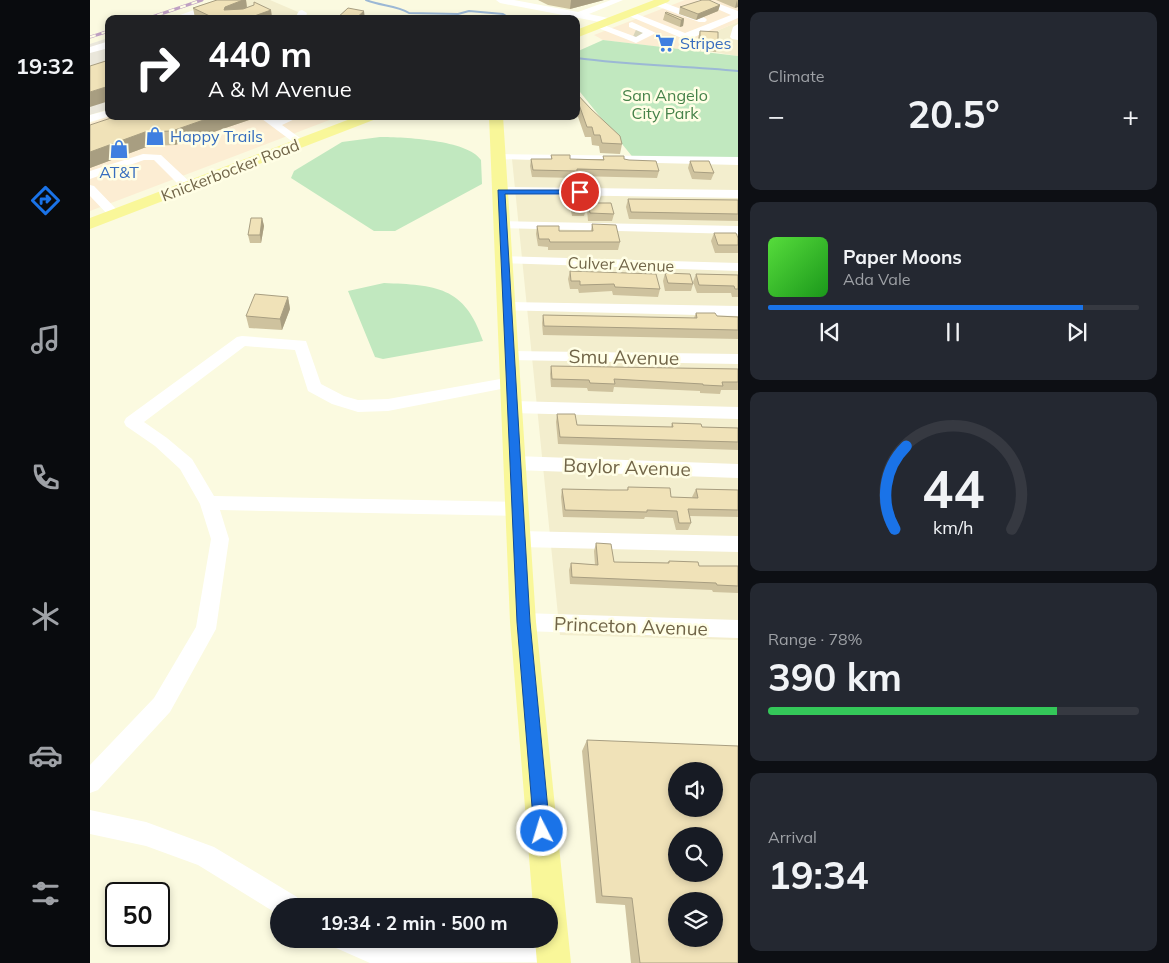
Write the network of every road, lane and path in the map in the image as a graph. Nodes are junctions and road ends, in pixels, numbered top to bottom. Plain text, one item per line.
1 (500, 0) edge
2 (536, 0) edge
3 (625, 0) edge
4 (610, 1) edge
5 (661, 1) edge
6 (707, 1) edge
7 (224, 2) edge
8 (523, 4) junction
9 (644, 8) junction
10 (736, 12) edge
11 (629, 14) junction
12 (185, 15) edge
13 (578, 15) joint
14 (580, 15) edge
15 (645, 20) junction
16 (724, 21) junction
17 (608, 22) junction
18 (714, 25) junction
19 (738, 27) edge
20 (669, 30) junction
21 (580, 32) edge
22 (637, 32) junction
23 (618, 33) junction
24 (736, 37) edge
25 (105, 45) edge
26 (90, 50) edge
27 (105, 114) edge
28 (90, 119) edge
29 (268, 120) edge
30 (285, 120) edge
31 (360, 120) edge
32 (495, 120) edge
33 (274, 124) junction
34 (300, 143) junction
35 (498, 157) junction
36 (738, 161) edge
37 (90, 175) edge
38 (188, 187) junction
39 (90, 189) edge
40 (500, 191) junction
41 (738, 194) edge
42 (115, 215) junction
43 (90, 224) edge
44 (502, 225) junction
45 (738, 230) edge
46 (504, 260) junction
47 (738, 267) edge
48 (506, 307) junction
49 (738, 311) edge
50 (509, 356) junction
51 (738, 359) edge
52 (511, 382) junction
53 (512, 407) junction
54 (738, 413) edge
55 (516, 463) junction
56 (738, 471) edge
57 (208, 503) junction
58 (518, 509) junction
59 (519, 539) junction
60 (738, 544) edge
61 (523, 622) junction
62 (738, 629) edge
63 (90, 782) edge
64 (90, 822) edge
65 (275, 898) edge
66 (548, 898) edge
67 (365, 948) edge
68 (553, 948) edge
69 (554, 963) edge

1 - 8 street
2 - 8 street
3 - 9 street
4 - 13 street
5 - 9 main road
5 - 18 street
6 - 10 street
6 - 16 street
7 - 12 street
8 - 13 street
9 - 11 main road
10 - 16 street
11 - 15 street
11 - 17 main road
14 - 17 street
15 - 20 street
15 - 20 street
16 - 18 street
17 - 21 main road
17 - 22 street
17 - 23 street
18 - 20 street
19 - 24 street
22 - 23 street
22 - 23 street
25 - 26 street
27 - 28 street
29 - 33 street
30 - 33 street
31 - 34 main road, Knickerbocker Road
32 - 35 main road
33 - 34 street
34 - 38 main road, Knickerbocker Road
35 - 36 street
35 - 40 main road
37 - 38 street
38 - 42 main road, Knickerbocker Road
39 - 42 street
40 - 41 street
40 - 44 main road
42 - 43 main road, Knickerbocker Road
44 - 45 street
44 - 46 main road
46 - 47 street, Culver Avenue
46 - 48 main road
48 - 49 street
48 - 50 main road
50 - 51 street, Smu Avenue
50 - 52 main road
52 - 53 main road
52 - 57 street
53 - 54 street
53 - 55 main road
55 - 56 street, Baylor Avenue
55 - 58 main road
57 - 58 street
57 - 63 street
58 - 59 main road
59 - 60 street
59 - 61 main road
61 - 62 street, Princeton Avenue
61 - 66 main road
64 - 65 street
67 - 69 street
68 - 69 main road

